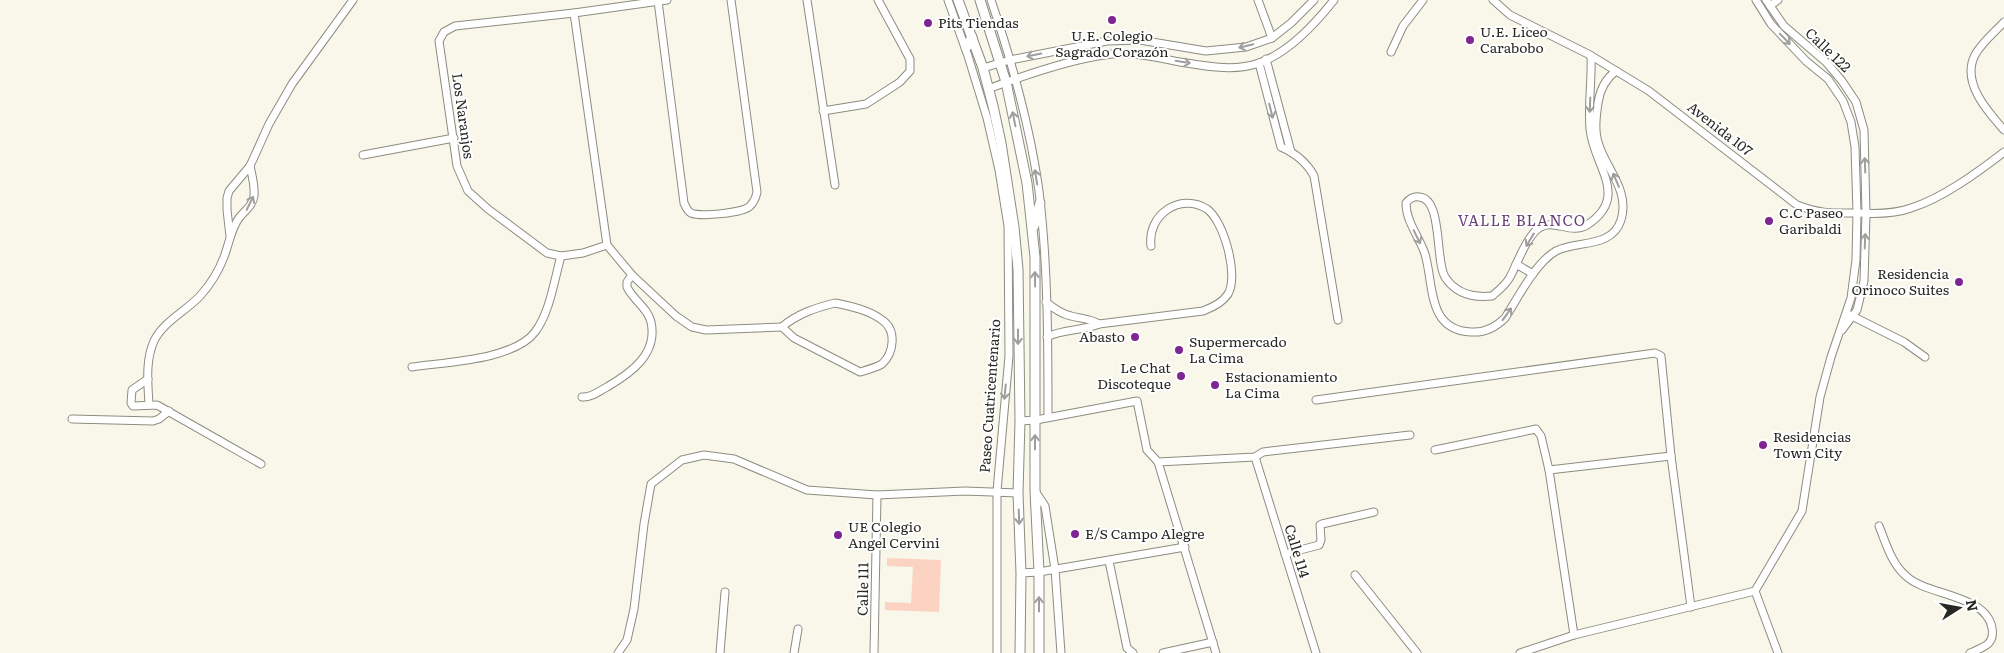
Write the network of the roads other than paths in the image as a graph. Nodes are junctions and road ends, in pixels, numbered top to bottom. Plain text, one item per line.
1 (353, 0) edge
2 (667, 0) edge
3 (731, 0) edge
4 (807, 0) edge
5 (878, 0) edge
6 (948, 0) edge
7 (958, 0) edge
8 (980, 0) edge
9 (991, 0) edge
10 (1258, 0) edge
11 (1314, 0) edge
12 (1334, 0) edge
13 (1423, 0) edge
14 (1493, 0) edge
15 (1756, 0) edge
16 (1778, 0) edge
17 (658, 1) junction
18 (1768, 3) edge
19 (574, 13) junction
20 (2004, 22) edge
21 (972, 37) junction
22 (1272, 38) junction
23 (966, 48) junction
24 (1391, 52) dead end
25 (1591, 56) junction
26 (1266, 59) junction
27 (1010, 60) junction
28 (1000, 62) junction
29 (1259, 63) junction
30 (983, 68) junction
31 (1616, 71) junction
32 (1011, 81) junction
33 (1591, 88) junction
34 (988, 89) junction
35 (1601, 92) junction
36 (823, 111) junction
37 (991, 117) junction
38 (2004, 130) edge
39 (454, 138) junction
40 (1291, 152) junction
41 (2004, 152) edge
42 (363, 156) dead end
43 (250, 166) junction
44 (834, 185) dead end
45 (1040, 203) junction
46 (1608, 203) junction
47 (1622, 208) junction
48 (227, 210) junction
49 (1857, 213) junction
50 (1012, 214) junction
51 (1866, 214) junction
52 (240, 216) junction
53 (1008, 226) junction
54 (1032, 231) junction
55 (230, 236) junction
56 (606, 245) junction
57 (1151, 246) dead end
58 (561, 256) junction
59 (1516, 264) junction
60 (1533, 274) junction
61 (632, 275) junction
62 (1046, 302) junction
63 (1849, 314) junction
64 (1338, 320) dead end
65 (1099, 324) junction
66 (782, 327) junction
67 (1048, 337) junction
68 (1925, 357) dead end
69 (412, 367) dead end
70 (148, 379) junction
71 (582, 397) dead end
72 (1316, 400) dead end
73 (149, 405) junction
74 (170, 411) junction
75 (1048, 417) junction
76 (72, 419) dead end
77 (1020, 420) junction
78 (1036, 420) junction
79 (1410, 435) dead end
80 (1434, 450) dead end
81 (1671, 456) junction
82 (1256, 457) junction
83 (1158, 462) junction
84 (260, 464) dead end
85 (1549, 470) junction
86 (997, 491) junction
87 (1035, 491) junction
88 (1018, 493) junction
89 (877, 495) junction
90 (1374, 512) dead end
91 (1878, 526) dead end
92 (1185, 547) junction
93 (1285, 554) junction
94 (1109, 561) junction
95 (1055, 569) junction
96 (1039, 572) junction
97 (1021, 573) junction
98 (1355, 575) dead end
99 (1755, 591) junction
100 (725, 592) dead end
101 (1691, 607) junction
102 (798, 629) dead end
103 (1574, 635) junction
104 (1213, 642) junction
105 (618, 653) edge
106 (720, 653) edge
107 (794, 653) edge
108 (874, 653) edge
109 (997, 653) edge
110 (1020, 653) edge
111 (1039, 653) edge
112 (1061, 653) edge
113 (1133, 653) edge
114 (1163, 653) edge
115 (1216, 653) edge
116 (1316, 653) edge
117 (1417, 653) edge
118 (1520, 653) edge
119 (1778, 653) edge
120 (1970, 653) edge

1 - 43 street
2 - 17 street
3 - 17 street
4 - 36 street
5 - 36 street
6 - 23 street, Paseo Cuatricentenario
7 - 21 street, Paseo Cuatricentenario
8 - 28 street
9 - 27 street
10 - 22 street
11 - 22 street
12 - 26 street
13 - 24 street
14 - 25 street, Avenida 107
15 -> 49 street, Calle 122
16 - 18 street
17 - 19 street
51 -> 18 street, Calle 122
19 - 39 street, Los Naranjos
19 - 56 street
20 - 38 street
21 - 23 street
21 - 30 street, Paseo Cuatricentenario
22 -> 27 street
23 - 37 street, Paseo Cuatricentenario
25 - 31 street, Avenida 107
25 - 33 street
26 - 29 street
26 - 40 street
27 - 28 street
27 - 32 street
28 - 30 street
28 - 32 street
32 -> 29 street
29 -> 40 street
30 - 34 street, Paseo Cuatricentenario
31 - 35 street
31 - 49 street, Avenida 107
32 - 34 street
45 -> 32 street
54 -> 32 street
33 - 35 street
33 -> 46 street
34 - 37 street, Paseo Cuatricentenario
47 -> 35 street
36 - 44 street
37 - 50 street, Paseo Cuatricentenario
37 - 53 street, Paseo Cuatricentenario
39 - 42 street
39 - 58 street, Los Naranjos
40 - 64 street
41 - 51 street, Avenida 107
43 - 48 street
52 -> 43 street
45 - 54 street
45 - 62 street
46 - 47 street
46 -> 59 street
47 - 60 street
48 - 52 street
48 - 55 street
49 - 51 street, Avenida 107
49 - 63 street, Calle 122
50 - 53 street
50 -> 77 street, Paseo Cuatricentenario
63 -> 51 street, Calle 122
52 - 55 street
53 -> 86 street, Paseo Cuatricentenario
78 -> 54 street
55 - 70 street
56 - 58 street
56 - 61 street
57 - 65 street
58 - 69 street
59 - 60 street
59 -> 60 street
61 - 66 street
61 - 71 street
62 - 65 street
62 - 67 street
63 - 68 street
63 - 99 street
65 - 67 street
66 - 66 street
67 - 75 street
70 - 73 street
70 - 73 street
72 - 81 street
73 - 74 street
74 - 76 street
74 - 84 street
75 - 78 street
75 - 83 street
77 - 78 street
77 - 88 street, Paseo Cuatricentenario
87 -> 78 street
79 - 82 street
80 - 85 street
81 - 85 street
81 - 101 street
82 - 83 street
82 - 93 street, Calle 114
83 - 92 street
85 - 103 street
86 - 88 street
86 - 89 street
86 - 109 street, Paseo Cuatricentenario
87 - 95 street
87 - 96 street
88 -> 97 street, Paseo Cuatricentenario
89 - 105 street
89 - 108 street, Calle 111
90 - 93 street
91 - 120 street
92 - 94 street
92 - 104 street
93 - 116 street, Calle 114
94 - 95 street
94 - 113 street
95 - 96 street
95 - 112 street
96 - 97 street
111 -> 96 street
97 - 110 street, Paseo Cuatricentenario
98 - 117 street
99 - 101 street
99 - 119 street
100 - 106 street
101 - 103 street
102 - 107 street
103 - 118 street
104 - 114 street
104 - 115 street

